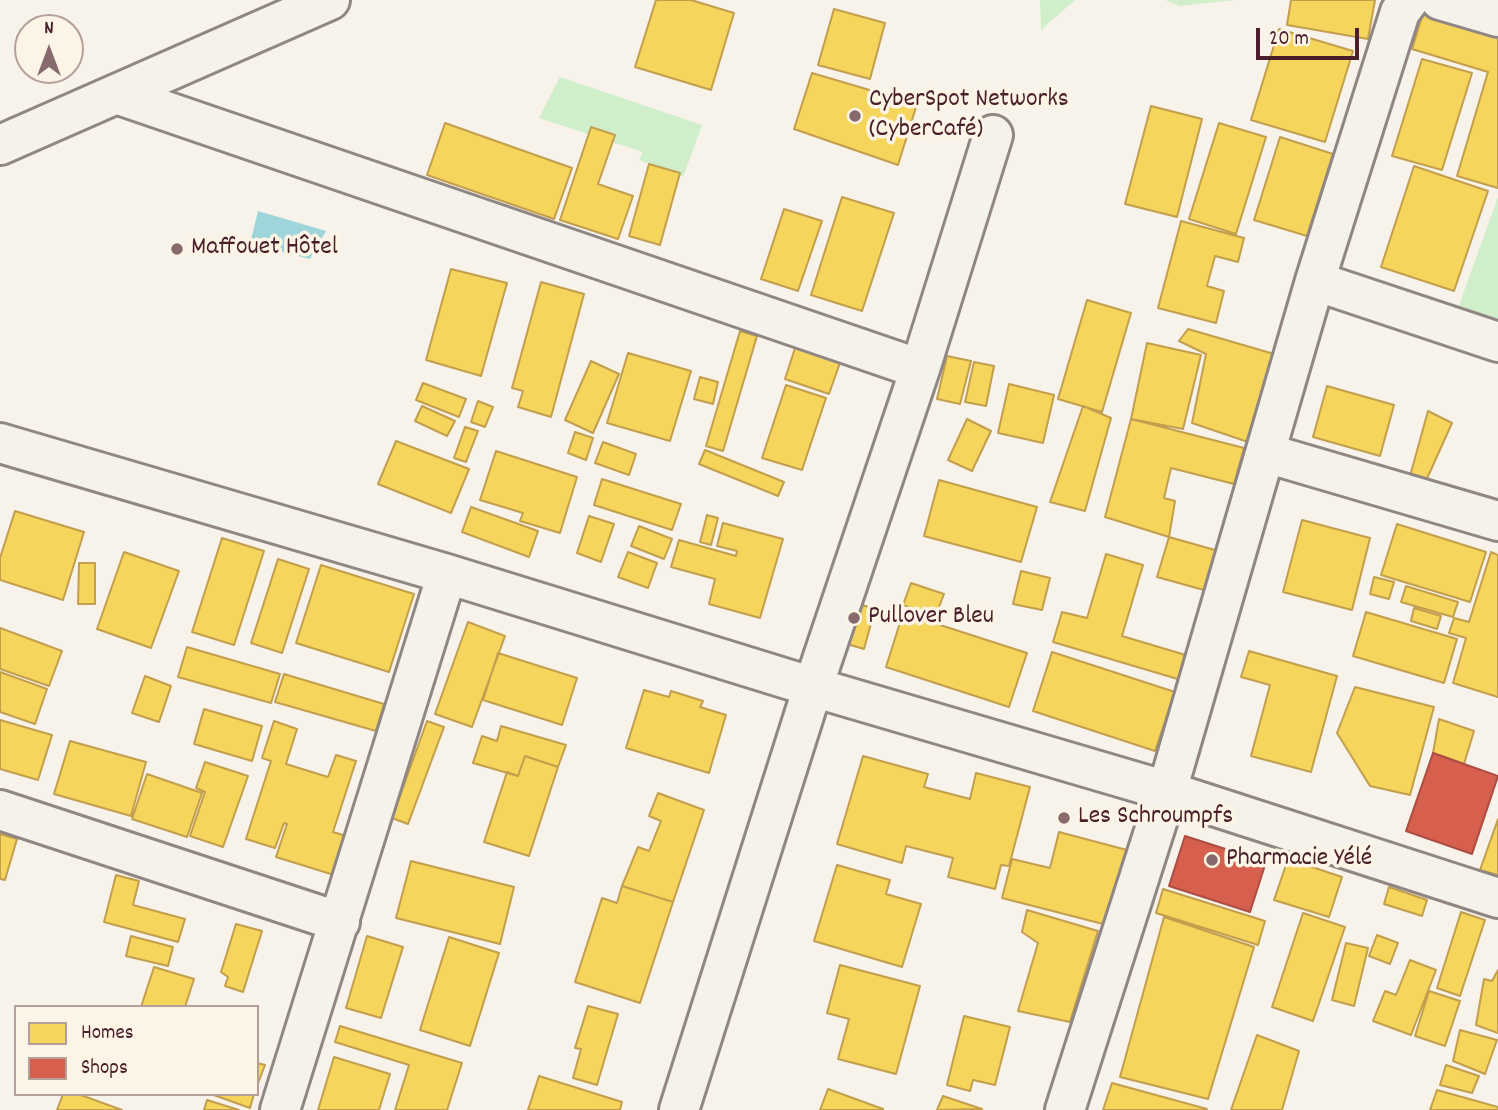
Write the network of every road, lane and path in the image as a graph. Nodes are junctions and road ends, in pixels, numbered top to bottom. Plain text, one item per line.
1 (330, 0) edge
2 (1409, 0) edge
3 (1440, 0) edge
4 (1498, 17) edge
5 (119, 95) junction
6 (993, 135) dead end
7 (0, 145) edge
8 (1315, 281) junction
9 (1498, 342) edge
10 (920, 369) junction
11 (0, 443) edge
12 (1266, 453) junction
13 (1498, 522) edge
14 (447, 574) junction
15 (813, 687) junction
16 (1167, 790) junction
17 (0, 810) edge
18 (1498, 898) edge
19 (340, 922) junction
20 (280, 1110) edge
21 (679, 1110) edge
22 (1065, 1110) edge

1 - 5 street
2 - 8 street
3 - 4 street
5 - 7 street
5 - 10 street
6 - 10 street
8 - 9 street
8 - 12 street
10 - 15 street
11 - 14 street
12 - 13 street
12 - 16 street
14 - 15 street
14 - 19 street
15 - 16 street
15 - 21 street
16 - 18 street
16 - 22 street
17 - 19 street
19 - 20 street

